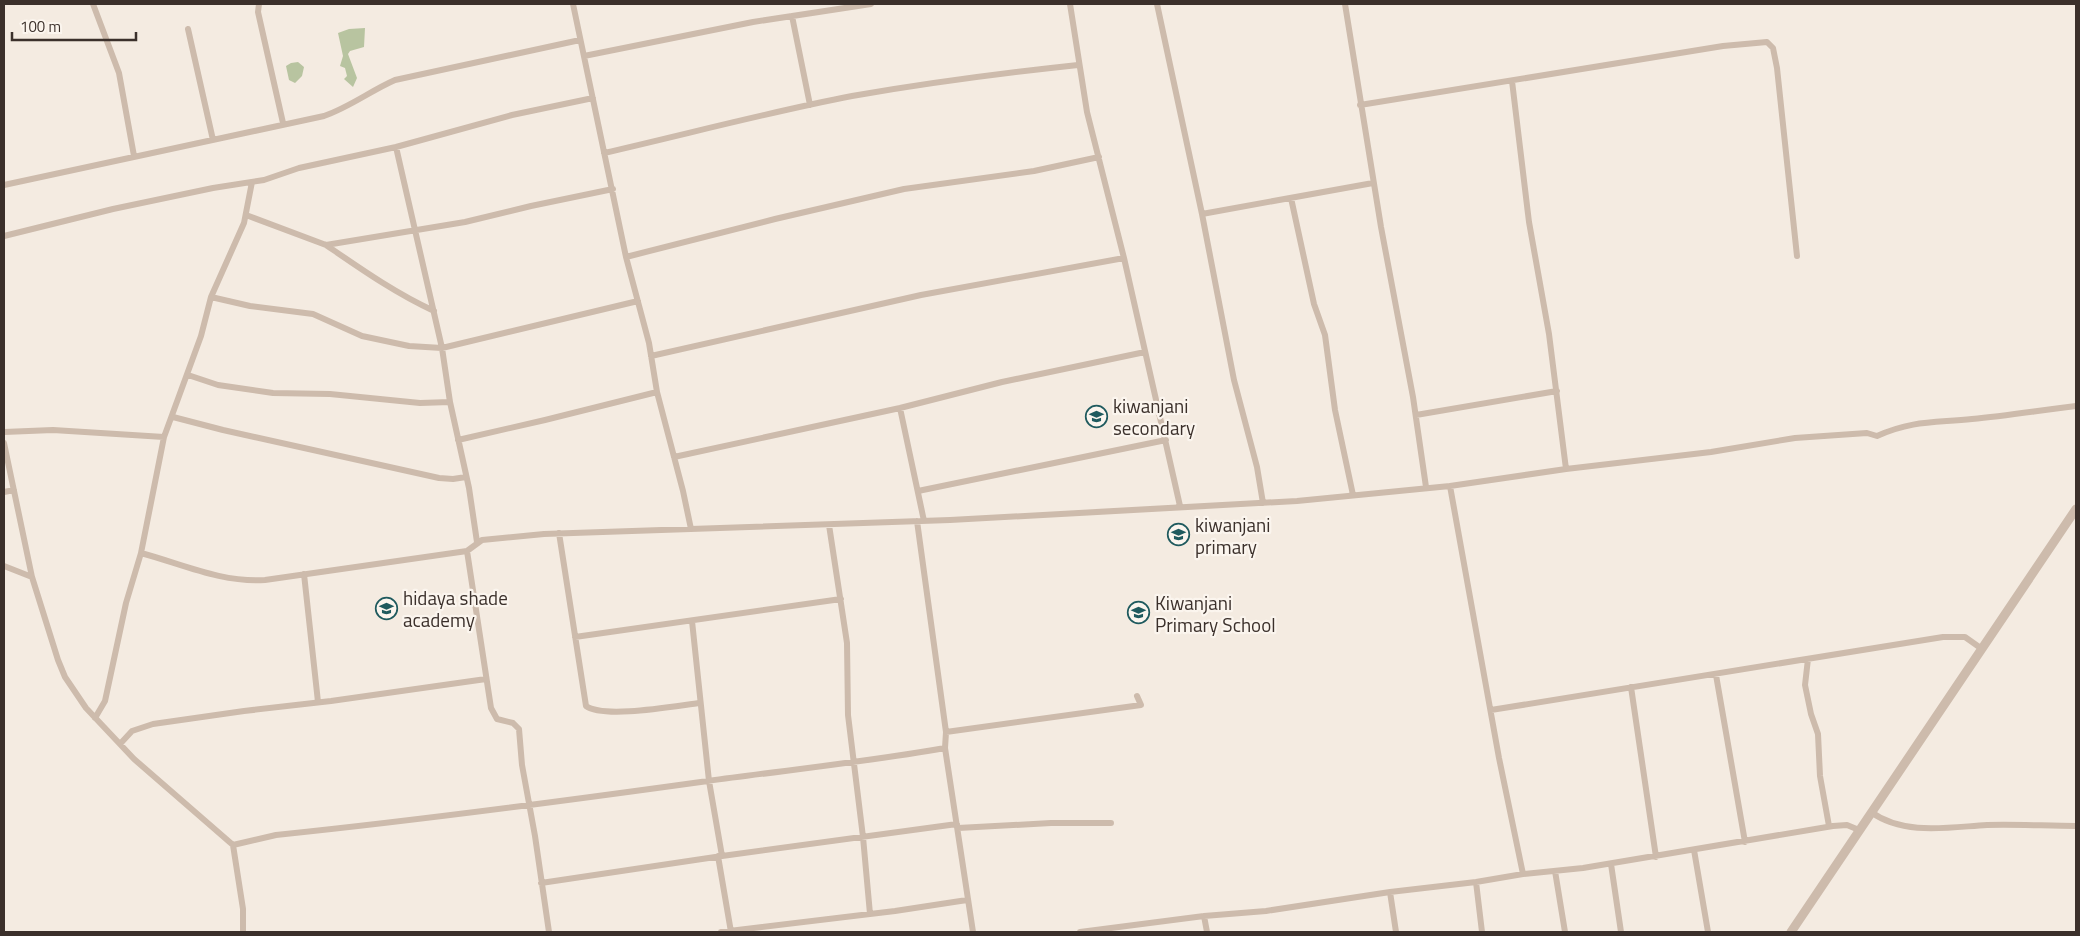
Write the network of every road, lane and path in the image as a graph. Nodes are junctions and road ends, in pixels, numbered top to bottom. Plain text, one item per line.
1 (93, 4) edge
2 (259, 4) edge
3 (573, 4) edge
4 (871, 4) edge
5 (1070, 4) edge
6 (1156, 4) edge
7 (1345, 4) edge
8 (792, 16) junction
9 (188, 29) dead end
10 (580, 40) junction
11 (584, 56) junction
12 (1078, 65) junction
13 (1512, 81) junction
14 (593, 98) junction
15 (810, 105) junction
16 (1360, 105) junction
17 (283, 123) junction
18 (213, 140) junction
19 (396, 147) junction
20 (604, 153) junction
21 (134, 156) junction
22 (1099, 157) junction
23 (252, 182) junction
24 (1373, 183) junction
25 (4, 185) edge
26 (613, 189) junction
27 (1291, 198) junction
28 (1202, 214) junction
29 (246, 215) junction
30 (414, 230) junction
31 (4, 236) edge
32 (326, 245) junction
33 (1797, 256) dead end
34 (626, 257) junction
35 (1124, 258) junction
36 (211, 297) junction
37 (638, 301) junction
38 (434, 311) junction
39 (442, 348) junction
40 (1145, 352) junction
41 (651, 356) junction
42 (188, 375) junction
43 (1557, 391) junction
44 (657, 392) junction
45 (450, 402) junction
46 (2076, 406) edge
47 (900, 408) junction
48 (1416, 415) junction
49 (173, 417) junction
50 (4, 432) edge
51 (164, 437) junction
52 (458, 440) junction
53 (1166, 440) junction
54 (4, 443) edge
55 (674, 457) junction
56 (1566, 469) junction
57 (466, 477) junction
58 (1450, 486) junction
59 (1426, 487) junction
60 (14, 490) junction
61 (918, 491) junction
62 (4, 492) edge
63 (1353, 495) junction
64 (1263, 503) junction
65 (1180, 506) junction
66 (2076, 509) edge
67 (921, 521) junction
68 (829, 525) junction
69 (691, 529) junction
70 (560, 533) junction
71 (477, 542) junction
72 (467, 551) junction
73 (141, 554) junction
74 (4, 566) edge
75 (304, 574) junction
76 (32, 577) junction
77 (840, 599) junction
78 (692, 621) junction
79 (575, 637) junction
80 (1982, 648) junction
81 (1808, 658) junction
82 (1716, 675) junction
83 (486, 679) junction
84 (1631, 687) junction
85 (1137, 696) dead end
86 (318, 702) junction
87 (700, 703) junction
88 (1491, 710) junction
89 (95, 718) junction
90 (946, 732) junction
91 (120, 744) junction
92 (945, 748) junction
93 (854, 763) junction
94 (709, 781) junction
95 (530, 807) junction
96 (1871, 812) junction
97 (1111, 824) dead end
98 (957, 826) junction
99 (1829, 826) junction
100 (2076, 826) edge
101 (1859, 830) junction
102 (863, 837) junction
103 (1745, 842) junction
104 (233, 845) junction
105 (1694, 850) junction
106 (720, 856) junction
107 (1656, 856) junction
108 (1611, 864) junction
109 (1555, 871) junction
110 (1524, 874) junction
111 (1476, 882) junction
112 (541, 883) junction
113 (1390, 892) junction
114 (967, 900) junction
115 (870, 914) junction
116 (1204, 916) junction
117 (243, 932) edge
118 (549, 932) edge
119 (721, 932) edge
120 (730, 932) edge
121 (974, 932) edge
122 (1080, 932) edge
123 (1207, 932) edge
124 (1396, 932) edge
125 (1482, 932) edge
126 (1565, 932) edge
127 (1620, 932) edge
128 (1708, 932) edge
129 (1791, 932) edge

1 - 21 street
2 - 17 street
3 - 10 street
4 - 8 street
5 - 12 street
6 - 28 street
7 - 16 street
8 - 11 street
8 - 15 street
9 - 18 street
10 - 11 street
10 - 17 street
11 - 14 street
12 - 15 street
12 - 22 street
13 - 16 street
13 - 33 street
13 - 43 street
14 - 19 street
14 - 20 street
15 - 20 street
16 - 24 street
17 - 18 street
18 - 21 street
19 - 23 street
19 - 30 street
20 - 26 street
21 - 25 street
22 - 34 street
22 - 35 street
23 - 29 street
23 - 31 street
24 - 27 street
24 - 48 street
26 - 30 street
26 - 34 street
27 - 28 street
27 - 63 street
28 - 64 street
29 - 32 street
29 - 36 street
30 - 32 street
30 - 38 street
32 - 38 street
34 - 37 street
35 - 40 street
35 - 41 street
36 - 39 street
36 - 42 street
37 - 39 street
37 - 41 street
38 - 39 street
39 - 45 street
40 - 47 street
40 - 53 street
41 - 44 street
42 - 45 street
42 - 49 street
43 - 48 street
43 - 56 street
44 - 52 street
44 - 55 street
45 - 52 street
46 - 56 street
47 - 55 street
47 - 61 street
48 - 59 street
49 - 51 street
49 - 57 street
50 - 51 street
51 - 73 street
52 - 57 street
53 - 61 street
53 - 65 street
54 - 60 street
55 - 69 street
56 - 58 street
57 - 71 street
58 - 59 street
58 - 88 street
59 - 63 street
60 - 62 street
60 - 76 street
61 - 67 street
63 - 64 street
64 - 65 street
65 - 67 street
66 - 80 street
67 - 68 street
67 - 90 street
68 - 69 street
68 - 77 street
69 - 70 street
70 - 71 street
70 - 79 street
71 - 72 street
72 - 75 street
72 - 83 street
73 - 75 street
73 - 89 street
74 - 76 street
75 - 86 street
76 - 89 street
77 - 78 street
77 - 93 street
78 - 79 street
78 - 87 street
79 - 87 street
80 - 81 street
80 - 96 street
81 - 82 street
81 - 99 street
82 - 84 street
82 - 103 street
83 - 86 street
83 - 95 street
84 - 88 street
84 - 107 street
85 - 90 street
86 - 91 street
87 - 94 street
88 - 110 street
89 - 91 street
90 - 92 street
91 - 104 street
92 - 93 street
92 - 98 street
93 - 94 street
93 - 102 street
94 - 95 street
94 - 106 street
95 - 104 street
95 - 112 street
96 - 100 street
96 - 101 street
97 - 98 street
98 - 102 street
98 - 114 street
99 - 101 street
99 - 103 street
101 - 129 street
102 - 106 street
102 - 115 street
103 - 105 street
104 - 117 street
105 - 107 street
105 - 128 street
106 - 112 street
106 - 120 street
107 - 108 street
108 - 109 street
108 - 127 street
109 - 110 street
109 - 126 street
110 - 111 street
111 - 113 street
111 - 125 street
112 - 118 street
113 - 116 street
113 - 124 street
114 - 115 street
114 - 121 street
115 - 120 street
116 - 122 street
116 - 123 street
119 - 120 street

